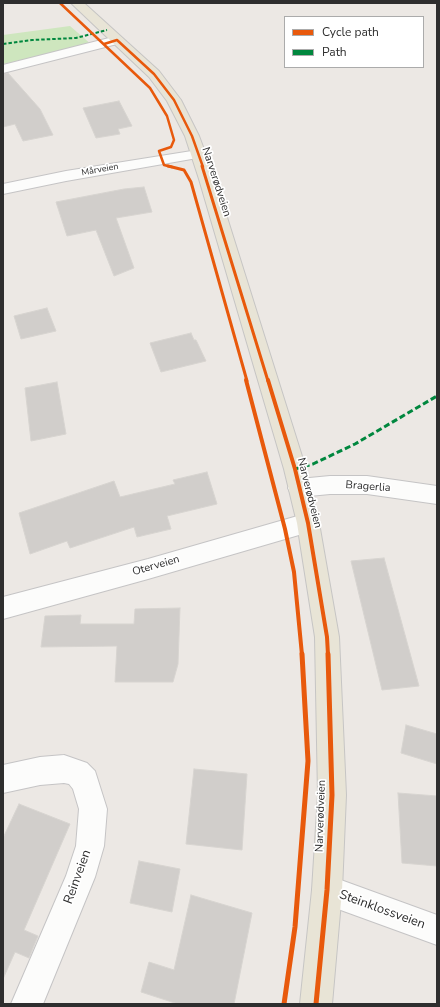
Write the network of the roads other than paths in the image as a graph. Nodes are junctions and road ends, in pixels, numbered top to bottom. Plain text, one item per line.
1 (77, 3) edge
2 (117, 40) junction
3 (3, 69) edge
4 (198, 154) junction
5 (3, 189) edge
6 (299, 488) junction
7 (437, 495) edge
8 (308, 523) junction
9 (3, 608) edge
10 (3, 780) edge
11 (327, 890) junction
12 (437, 930) edge
13 (27, 1004) edge
14 (316, 1004) edge

1 - 2 main road, Narverødveien
2 - 3 street
2 - 4 main road, Narverødveien
4 - 5 street, Mårveien
4 - 6 main road, Narverødveien
6 - 7 street, Bragerlia
6 - 8 main road, Narverødveien
8 - 9 street, Oterveien
8 - 11 main road, Narverødveien
10 - 13 street, Reinveien
11 - 12 street, Steinklossveien
11 - 14 main road, Narverødveien

